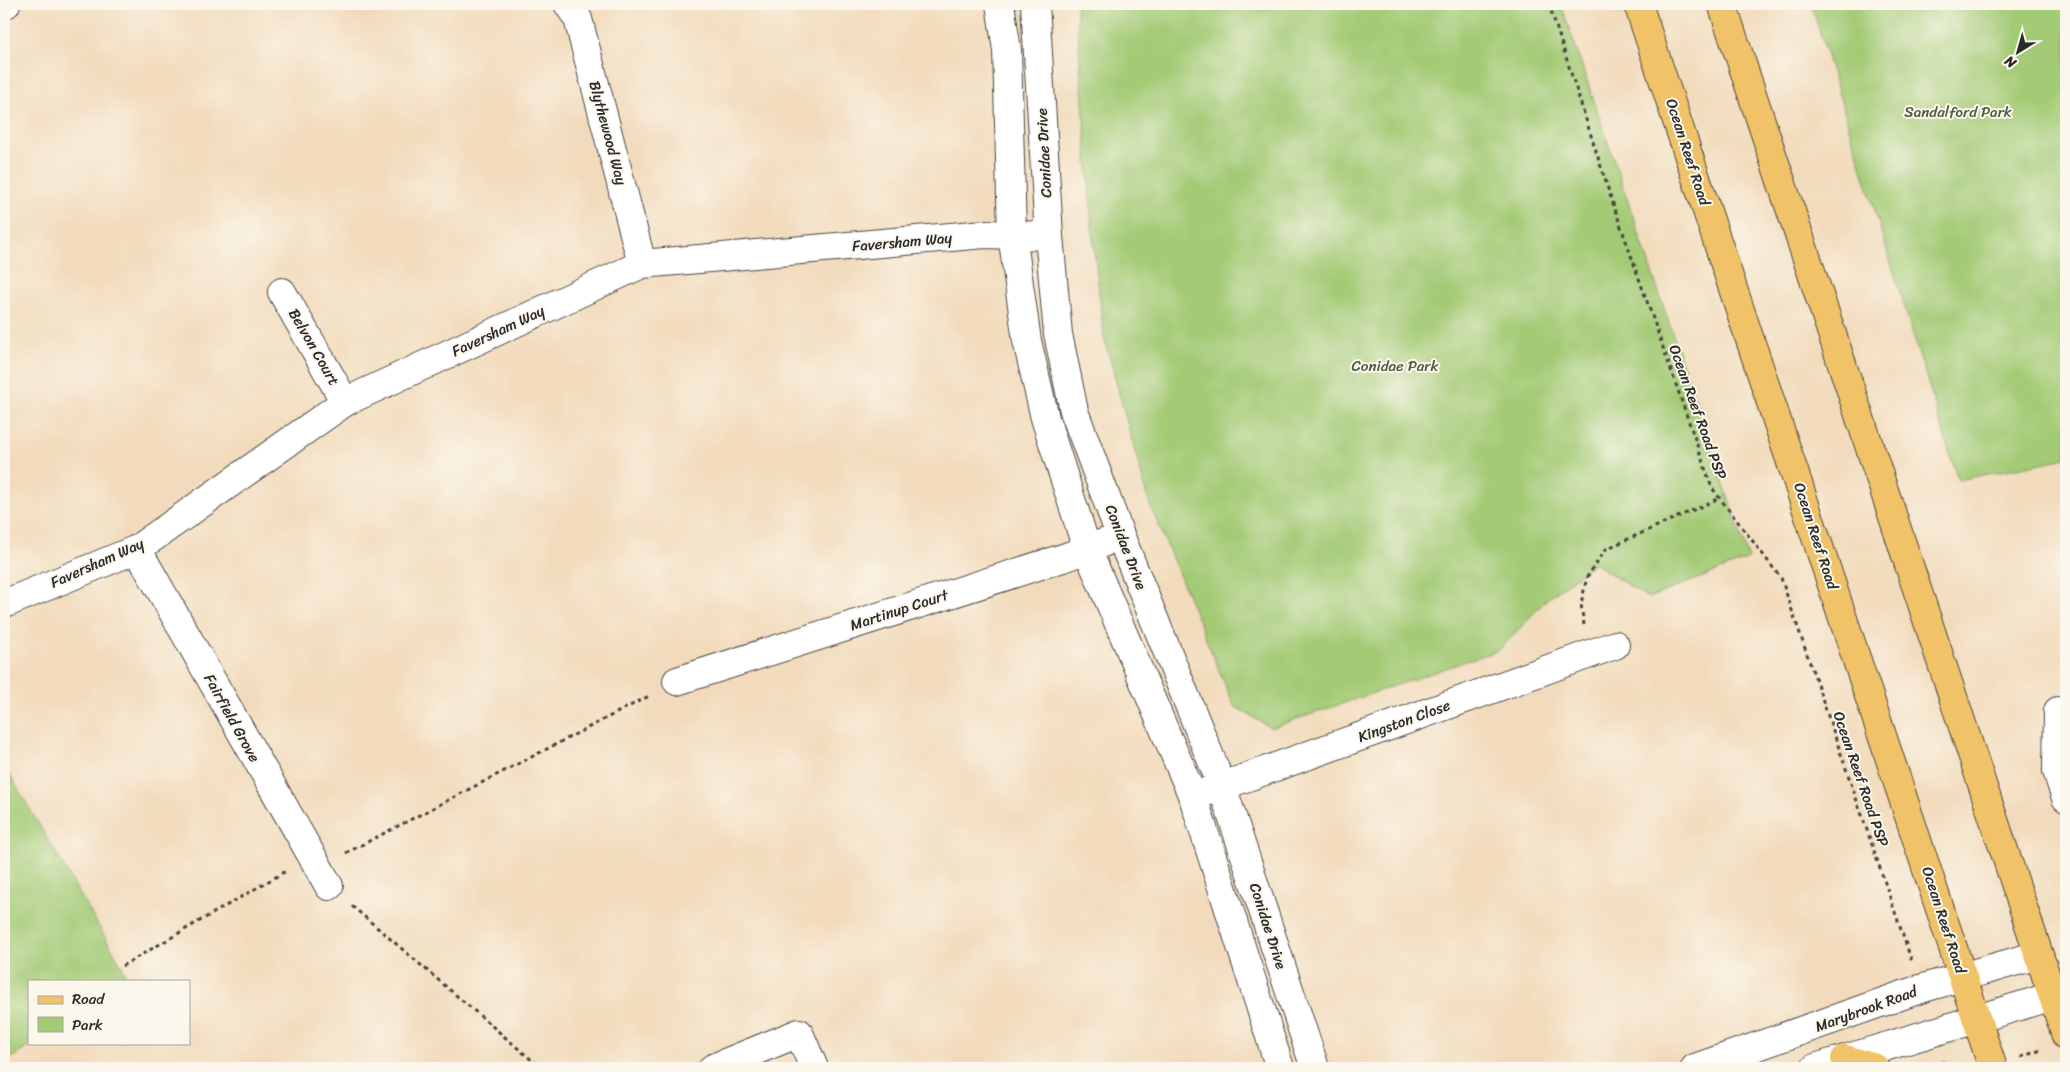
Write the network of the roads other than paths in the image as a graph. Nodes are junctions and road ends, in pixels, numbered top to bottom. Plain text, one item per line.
1 (568, 4) edge
2 (1000, 4) edge
3 (1035, 4) edge
4 (1638, 4) edge
5 (1722, 4) edge
6 (1012, 234) junction
7 (1049, 236) junction
8 (642, 264) junction
9 (282, 292) dead end
10 (345, 402) junction
11 (1120, 535) junction
12 (137, 549) junction
13 (1087, 549) junction
14 (4, 604) edge
15 (1615, 645) dead end
16 (677, 681) road end
17 (2058, 711) dead end
18 (1222, 786) junction
19 (1193, 797) junction
20 (2066, 798) edge
21 (319, 870) road end
22 (2038, 955) junction
23 (1963, 977) junction
24 (2053, 996) junction
25 (1976, 1018) junction
26 (2066, 1036) edge
27 (1845, 1059) junction
28 (713, 1068) edge
29 (814, 1068) edge
30 (1280, 1068) edge
31 (1315, 1068) edge
32 (1695, 1068) edge
33 (1815, 1068) edge
34 (1875, 1068) edge
35 (1994, 1068) edge

1 - 8 street, Blythewood Way
2 - 6 street
3 - 7 street, Conidae Drive
4 - 23 main road, Ocean Reef Road
5 - 22 main road
6 - 7 street, Faversham Way
6 - 8 street, Faversham Way
6 - 13 street
7 - 11 street, Conidae Drive
8 - 10 street, Faversham Way
9 - 10 street, Belvon Court
10 - 12 street, Faversham Way
11 - 13 street, Martinup Court
11 - 18 street, Conidae Drive
12 - 14 street, Faversham Way
12 - 21 street, Fairfield Grove
13 - 16 street, Martinup Court
13 - 19 street
15 - 18 street, Kingston Close
17 - 20 street
18 - 19 street, Kingston Close
18 - 31 street, Conidae Drive
19 - 30 street
22 - 23 street, Marybrook Road
22 - 24 main road
23 - 25 main road, Ocean Reef Road
23 - 32 street, Marybrook Road
24 - 25 street
24 - 26 main road
25 - 27 street
25 - 35 main road, Ocean Reef Road
27 - 33 street
27 - 34 main road
28 - 29 street

